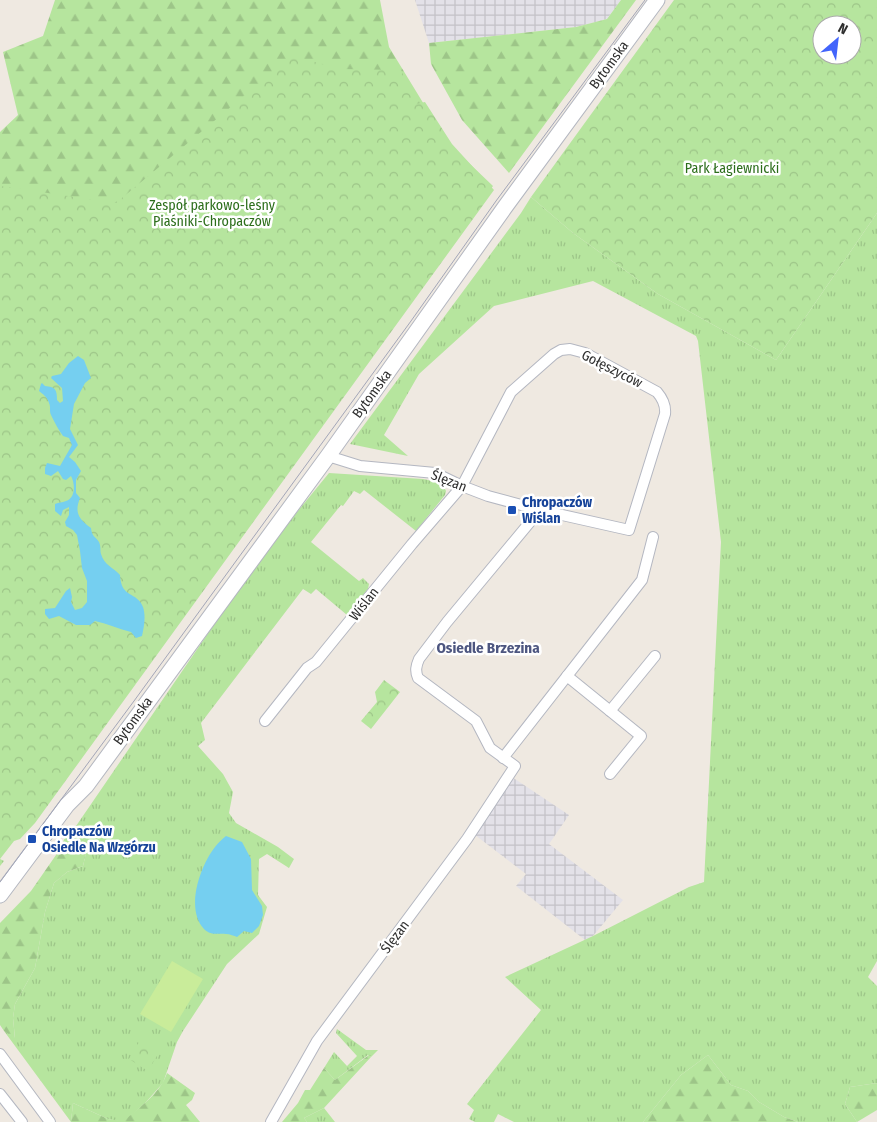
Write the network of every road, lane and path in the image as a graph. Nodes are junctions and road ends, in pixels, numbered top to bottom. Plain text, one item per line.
1 (657, 0) edge
2 (328, 456) junction
3 (462, 486) junction
4 (540, 510) junction
5 (629, 530) joint
6 (653, 537) dead end
7 (655, 656) dead end
8 (567, 676) junction
9 (610, 711) junction
10 (265, 721) dead end
11 (503, 758) junction
12 (610, 774) dead end
13 (86, 786) junction
14 (0, 895) edge
15 (0, 907) edge
16 (0, 1054) edge
17 (0, 1094) edge
18 (22, 1122) edge
19 (50, 1122) edge
20 (271, 1122) edge

1 - 2 main road, Bytomska
2 - 3 street, Ślęzan
2 - 13 main road, Bytomska
3 - 4 street, Ślęzan
3 - 5 street, Gołęszyców
3 - 10 street, Wiślan
4 - 5 street, Ślęzan
4 - 11 street, Ślęzan
6 - 8 street
7 - 9 street
8 - 9 street
8 - 11 street
9 - 12 street
11 - 20 street, Ślęzan
13 - 14 main road, Bytomska
13 - 15 main road, Bytomska
16 - 19 street
17 - 18 street

